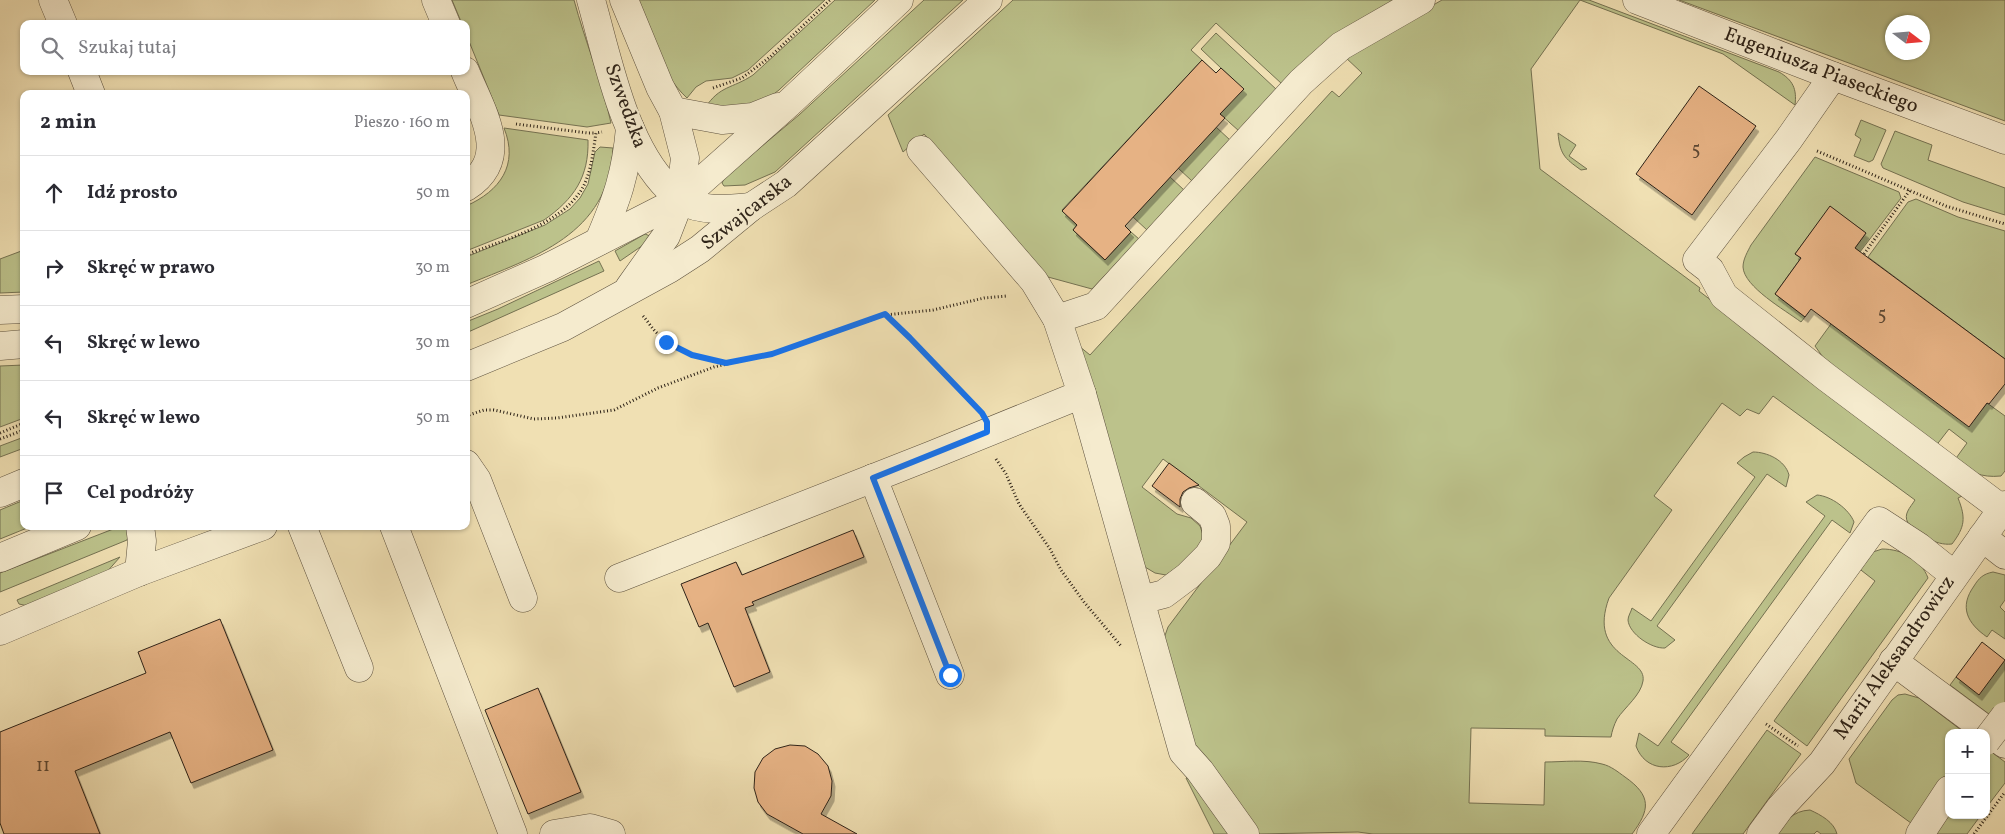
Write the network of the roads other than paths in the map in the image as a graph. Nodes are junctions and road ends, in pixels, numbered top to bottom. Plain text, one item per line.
1 (53, 0) edge
2 (436, 0) edge
3 (590, 0) edge
4 (624, 0) edge
5 (899, 0) edge
6 (988, 0) edge
7 (1421, 0) edge
8 (1637, 0) edge
9 (61, 20) edge
10 (444, 20) edge
11 (84, 75) edge
12 (467, 75) edge
13 (1834, 76) junction
14 (89, 90) edge
15 (789, 103) junction
16 (673, 111) junction
17 (617, 129) junction
18 (2005, 140) edge
19 (921, 150) dead end
20 (470, 185) edge
21 (680, 200) junction
22 (752, 207) junction
23 (599, 241) junction
24 (470, 302) edge
25 (632, 303) junction
26 (20, 309) edge
27 (0, 310) edge
28 (1057, 319) junction
29 (20, 344) edge
30 (0, 346) edge
31 (470, 366) edge
32 (1082, 394) junction
33 (470, 470) edge
34 (20, 472) edge
35 (0, 475) edge
36 (873, 478) junction
37 (20, 485) edge
38 (0, 493) edge
39 (1195, 502) dead end
40 (2003, 507) edge
41 (67, 530) edge
42 (141, 530) edge
43 (252, 530) edge
44 (304, 530) edge
45 (396, 530) edge
46 (1982, 537) junction
47 (2005, 555) edge
48 (0, 558) edge
49 (139, 572) junction
50 (1954, 575) junction
51 (619, 578) dead end
52 (523, 598) dead end
53 (1141, 600) junction
54 (0, 630) edge
55 (1893, 661) junction
56 (358, 668) dead end
57 (950, 675) dead end
58 (2005, 716) edge
59 (1990, 736) edge
60 (2005, 744) edge
61 (1945, 796) edge
62 (514, 834) edge
63 (554, 834) edge
64 (612, 834) edge
65 (1245, 834) edge
66 (1651, 834) edge
67 (1761, 834) edge
68 (1920, 834) edge

1 - 9 street
2 - 10 street
3 - 17 street, Szwedzka
4 - 16 street, Szwedzka
5 - 15 street
6 - 22 street, Szwajcarska
7 - 28 street
8 - 13 street, Eugeniusza Piaseckiego
11 - 14 street
12 - 20 street
13 - 18 street, Eugeniusza Piaseckiego
13 - 40 street
15 - 16 street
15 - 21 street
16 - 21 street, Szwedzka
17 - 21 street, Szwedzka
17 - 23 street
19 - 28 street
21 - 22 street, Szwedzka
21 - 23 street
21 - 25 street, Szwedzka
22 - 25 street, Szwajcarska
23 - 24 street
25 - 31 street, Szwajcarska
26 - 27 street
28 - 32 street
29 - 30 street
32 - 36 street
32 - 53 street
33 - 52 street
34 - 35 street
36 - 51 street
36 - 57 street
37 - 38 street
39 - 53 street
40 - 46 street, Marii Aleksandrowicz
41 - 48 street
42 - 49 street
43 - 49 street
44 - 56 street
45 - 62 street
46 - 47 street
46 - 50 street, Marii Aleksandrowicz
49 - 54 street
50 - 55 street, Marii Aleksandrowicz
50 - 66 street
53 - 65 street
55 - 60 street
55 - 67 street, Marii Aleksandrowicz
58 - 59 street, bridge
61 - 68 street
63 - 64 street

